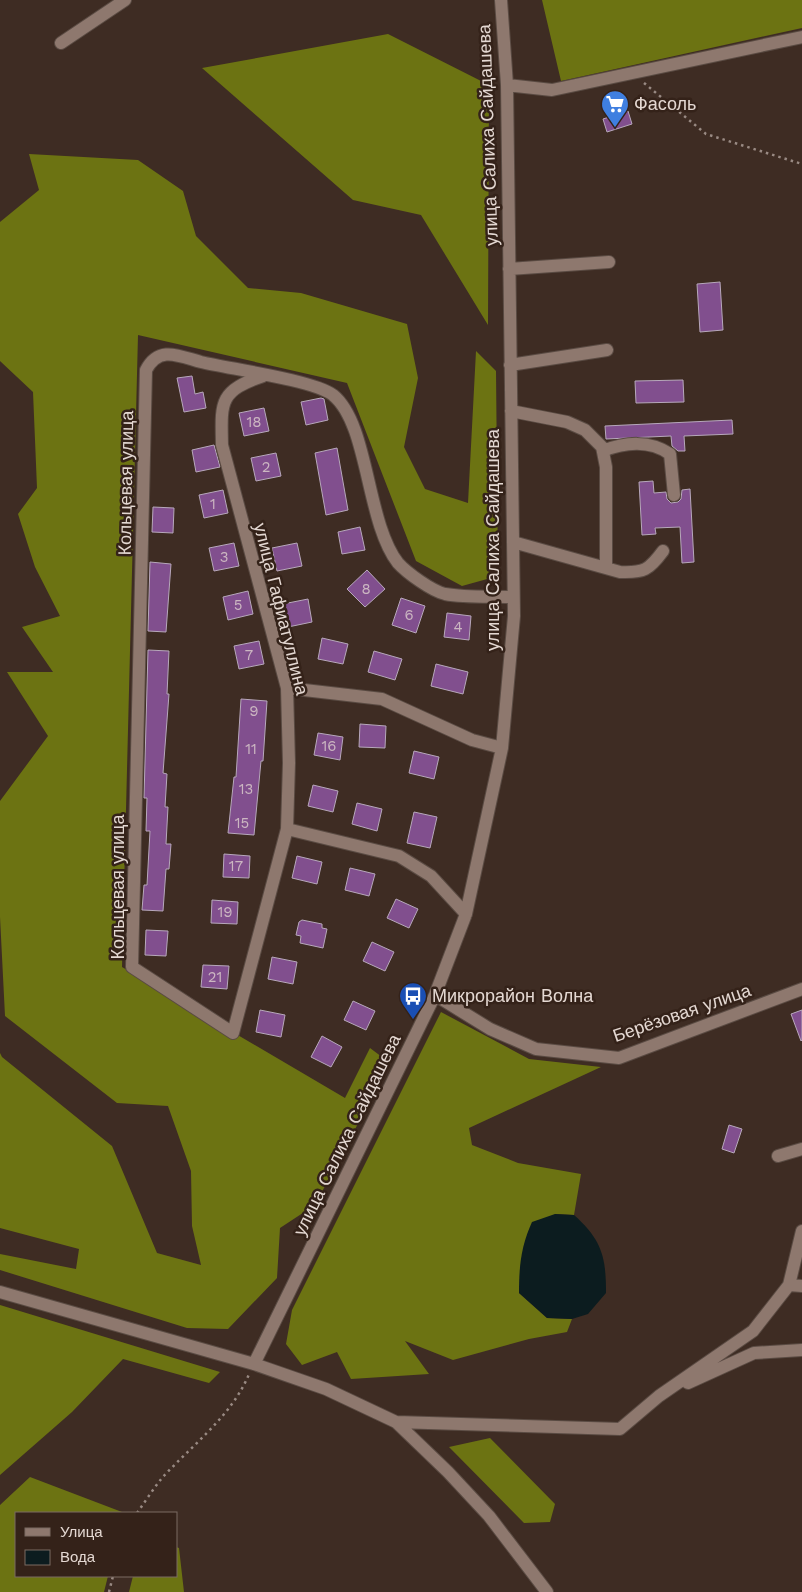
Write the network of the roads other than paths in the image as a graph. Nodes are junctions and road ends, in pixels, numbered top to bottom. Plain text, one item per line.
1 (125, 0) edge
2 (501, 0) edge
3 (802, 37) edge
4 (62, 43) dead end
5 (507, 84) junction
6 (609, 262) dead end
7 (509, 269) junction
8 (608, 350) dead end
9 (510, 365) junction
10 (263, 376) junction
11 (511, 410) junction
12 (603, 450) junction
13 (674, 495) dead end
14 (513, 542) junction
15 (663, 551) dead end
16 (606, 568) junction
17 (513, 597) junction
18 (286, 688) junction
19 (502, 748) junction
20 (288, 829) junction
21 (466, 914) junction
22 (802, 989) edge
23 (435, 995) junction
24 (238, 1018) joint
25 (802, 1149) edge
26 (778, 1156) dead end
27 (802, 1231) edge
28 (802, 1281) edge
29 (796, 1286) edge
30 (0, 1292) edge
31 (802, 1350) edge
32 (254, 1364) junction
33 (659, 1396) junction
34 (396, 1422) junction
35 (547, 1592) edge

1 - 4 street
2 - 5 street, улица Салиха Сайдашева
3 - 5 street
5 - 7 street, улица Салиха Сайдашева
6 - 7 street
7 - 9 street, улица Салиха Сайдашева
8 - 9 street
9 - 11 street, улица Салиха Сайдашева
10 - 17 street, Кольцевая улица
10 - 18 street, улица Гафиатуллина
10 - 24 street, Кольцевая улица
11 - 12 street
11 - 14 street, улица Салиха Сайдашева
12 - 13 street
12 - 16 street
14 - 16 street
14 - 17 street, улица Салиха Сайдашева
15 - 16 street
17 - 19 street, улица Салиха Сайдашева
18 - 19 street
18 - 20 street, улица Гафиатуллина
19 - 21 street, улица Салиха Сайдашева
20 - 21 street
20 - 24 street, улица Гафиатуллина
21 - 23 street, улица Салиха Сайдашева
22 - 23 street, Берёзовая улица
23 - 32 street, улица Салиха Сайдашева
25 - 26 street
27 - 29 street
28 - 29 street
29 - 33 street
30 - 32 street
31 - 33 street
32 - 34 street
33 - 34 street
34 - 35 street

